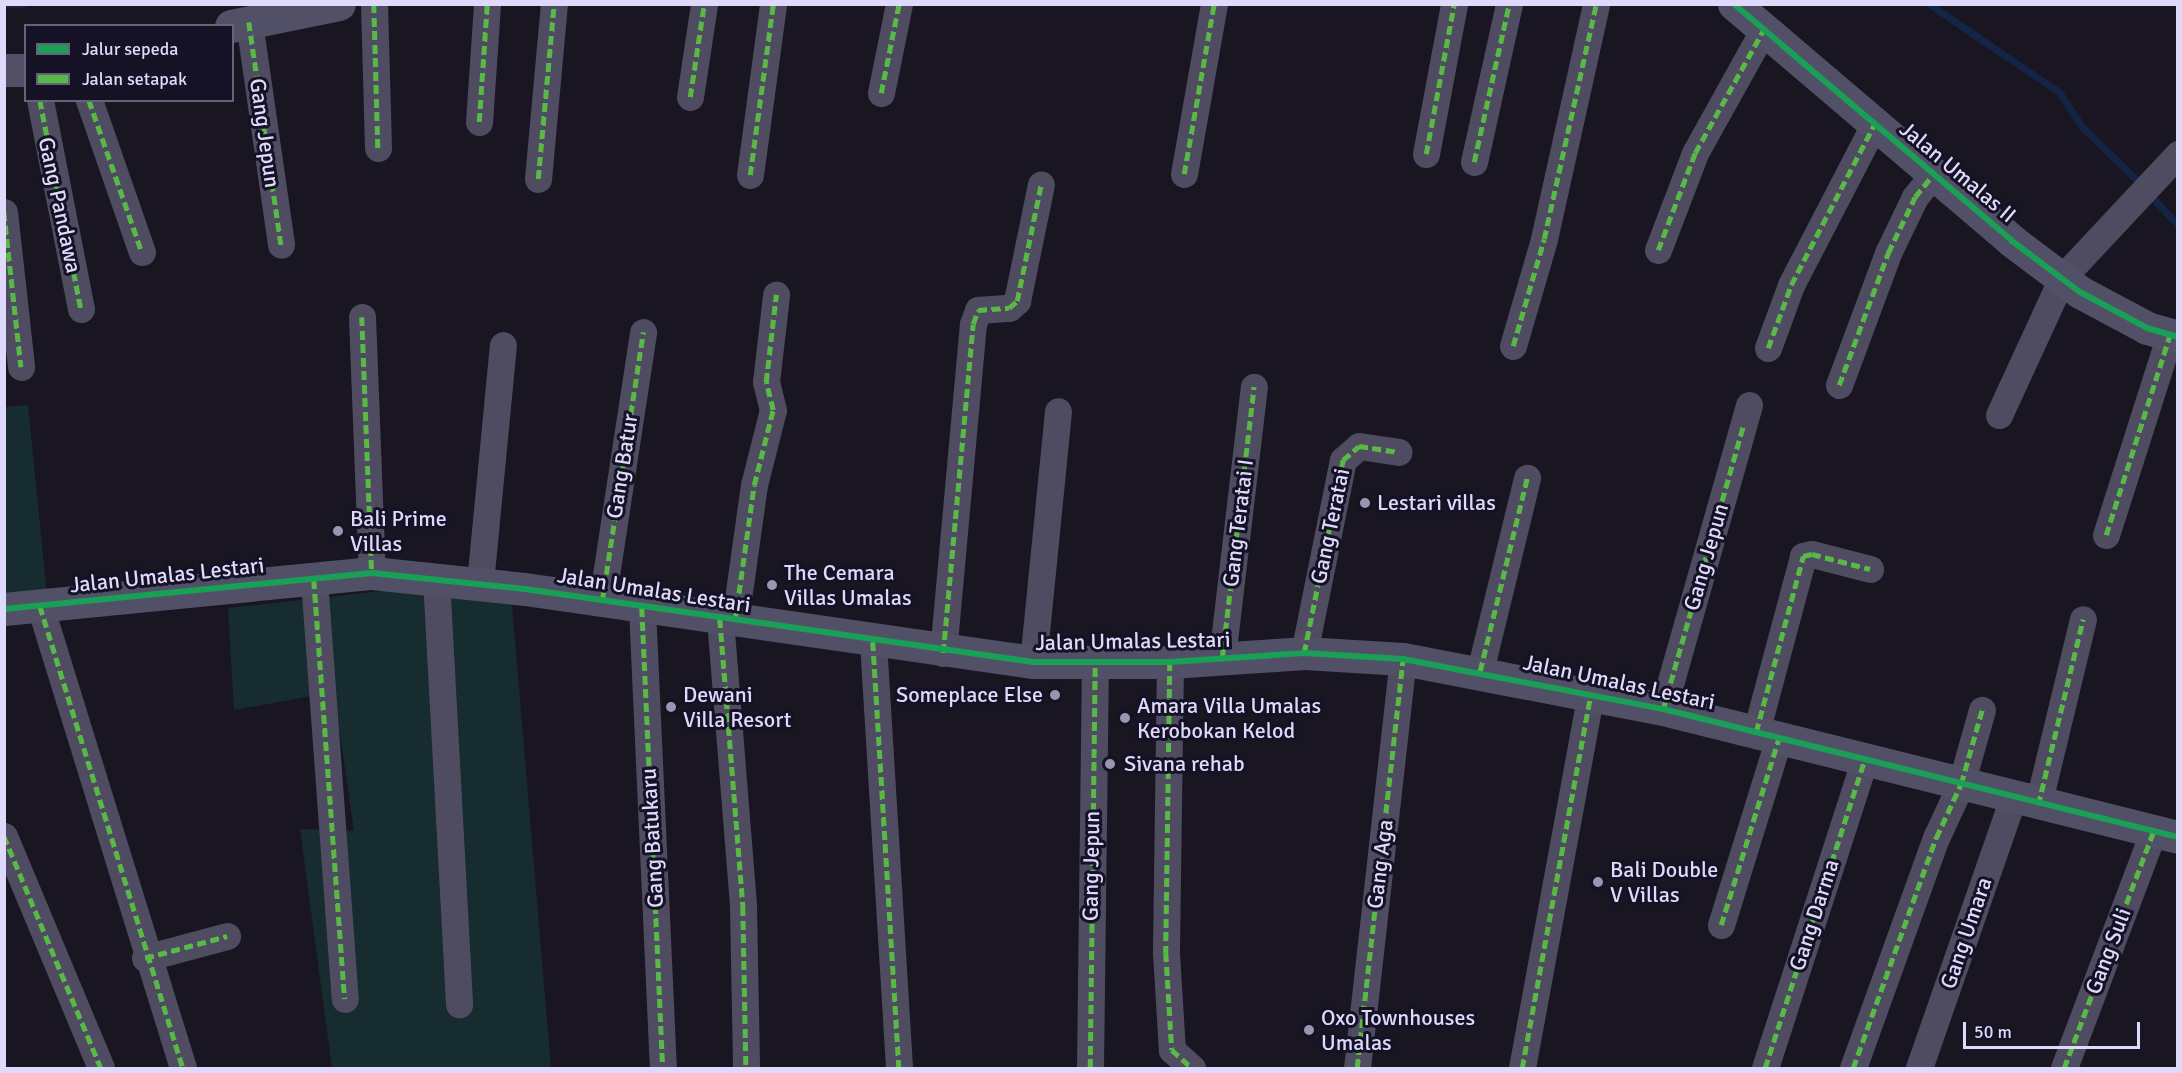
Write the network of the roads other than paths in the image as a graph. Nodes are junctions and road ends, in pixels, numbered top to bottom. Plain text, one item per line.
1 (339, 4) edge
2 (374, 4) edge
3 (487, 4) edge
4 (554, 4) edge
5 (705, 4) edge
6 (773, 4) edge
7 (899, 4) edge
8 (1214, 4) edge
9 (1454, 4) edge
10 (1509, 4) edge
11 (1596, 4) edge
12 (1734, 4) edge
13 (240, 24) edge
14 (1765, 27) junction
15 (4, 70) edge
16 (24, 70) edge
17 (881, 93) dead end
18 (690, 98) dead end
19 (40, 102) edge
20 (90, 102) edge
21 (479, 122) dead end
22 (1874, 125) junction
23 (378, 148) dead end
24 (1426, 154) dead end
25 (2178, 154) edge
26 (1474, 162) dead end
27 (1184, 174) dead end
28 (750, 175) dead end
29 (1933, 175) junction
30 (538, 179) dead end
31 (1041, 184) dead end
32 (4, 212) edge
33 (281, 245) dead end
34 (1658, 250) dead end
35 (142, 252) dead end
36 (2062, 278) junction
37 (776, 295) dead end
38 (81, 309) dead end
39 (362, 317) dead end
40 (643, 332) dead end
41 (2174, 336) edge
42 (503, 345) dead end
43 (1513, 346) dead end
44 (1768, 348) dead end
45 (21, 367) dead end
46 (1839, 385) dead end
47 (1254, 387) dead end
48 (1749, 405) dead end
49 (1058, 411) dead end
50 (1999, 415) dead end
51 (1399, 452) dead end
52 (1527, 478) dead end
53 (2106, 535) dead end
54 (1870, 569) dead end
55 (372, 573) junction
56 (436, 578) junction
57 (314, 580) junction
58 (480, 583) junction
59 (602, 601) junction
60 (40, 606) junction
61 (642, 608) junction
62 (4, 609) edge
63 (2083, 619) dead end
64 (727, 620) junction
65 (873, 642) junction
66 (943, 653) junction
67 (1304, 653) junction
68 (1222, 658) junction
69 (1403, 659) junction
70 (1033, 662) junction
71 (1170, 662) junction
72 (1095, 664) junction
73 (1480, 671) junction
74 (1591, 693) junction
75 (1663, 709) junction
76 (1982, 710) dead end
77 (1768, 735) junction
78 (1864, 762) junction
79 (1962, 784) junction
80 (2025, 802) junction
81 (2165, 835) edge
82 (4, 836) edge
83 (1721, 925) dead end
84 (227, 936) dead end
85 (145, 958) junction
86 (345, 999) dead end
87 (459, 1004) dead end
88 (102, 1068) edge
89 (183, 1068) edge
90 (663, 1068) edge
91 (746, 1068) edge
92 (899, 1068) edge
93 (1090, 1068) edge
94 (1192, 1068) edge
95 (1357, 1068) edge
96 (1522, 1068) edge
97 (1765, 1068) edge
98 (1853, 1068) edge
99 (1919, 1068) edge
100 (2064, 1068) edge

1 - 13 street
2 - 23 street
3 - 21 street
4 - 30 street
5 - 18 street
6 - 28 street
7 - 17 street
8 - 27 street
9 - 24 street
10 - 26 street
11 - 43 street
12 - 14 street, Jalan Umalas II
13 - 33 street, Gang Jepun
14 - 22 street, Jalan Umalas II
14 - 34 street
15 - 16 street
19 - 38 street, Gang Pandawa
20 - 35 street
22 - 29 street, Jalan Umalas II
22 - 44 street
25 - 36 street
29 - 36 street, Jalan Umalas II
29 - 46 street
31 - 66 street
32 - 45 street
36 - 41 street, Jalan Umalas II
36 - 50 street
37 - 64 street
39 - 55 street
40 - 59 street, Gang Batur
41 - 53 street
42 - 58 street
47 - 68 street, Gang Teratai I
48 - 75 street, Gang Jepun
49 - 70 street
51 - 67 street, Gang Teratai
52 - 73 street
54 - 77 street
55 - 56 street, Jalan Umalas Lestari
55 - 57 street, Jalan Umalas Lestari
56 - 58 street, Jalan Umalas Lestari
56 - 87 street
57 - 60 street, Jalan Umalas Lestari
57 - 86 street
58 - 59 street, Jalan Umalas Lestari
59 - 61 street, Jalan Umalas Lestari
60 - 62 street, Jalan Umalas Lestari
60 - 85 street
61 - 64 street, Jalan Umalas Lestari
61 - 90 street, Gang Batukaru
63 - 80 street, Gang Umara
64 - 65 street, Jalan Umalas Lestari
64 - 91 street
65 - 66 street, Jalan Umalas Lestari
65 - 92 street
66 - 70 street, Jalan Umalas Lestari
67 - 68 street, Jalan Umalas Lestari
67 - 69 street, Jalan Umalas Lestari
68 - 71 street, Jalan Umalas Lestari
69 - 73 street, Jalan Umalas Lestari
69 - 95 street, Gang Aga
70 - 72 street, Jalan Umalas Lestari
71 - 72 street, Jalan Umalas Lestari
71 - 94 street
72 - 93 street, Gang Jepun
73 - 74 street, Jalan Umalas Lestari
74 - 75 street, Jalan Umalas Lestari
74 - 96 street
75 - 77 street, Jalan Umalas Lestari
76 - 79 street
77 - 78 street, Jalan Umalas Lestari
77 - 83 street
78 - 79 street, Jalan Umalas Lestari
78 - 97 street, Gang Darma
79 - 80 street, Jalan Umalas Lestari
79 - 98 street
80 - 81 street, Jalan Umalas Lestari
80 - 99 street, Gang Umara
81 - 100 street, Gang Suli
82 - 88 street
84 - 85 street
85 - 89 street

